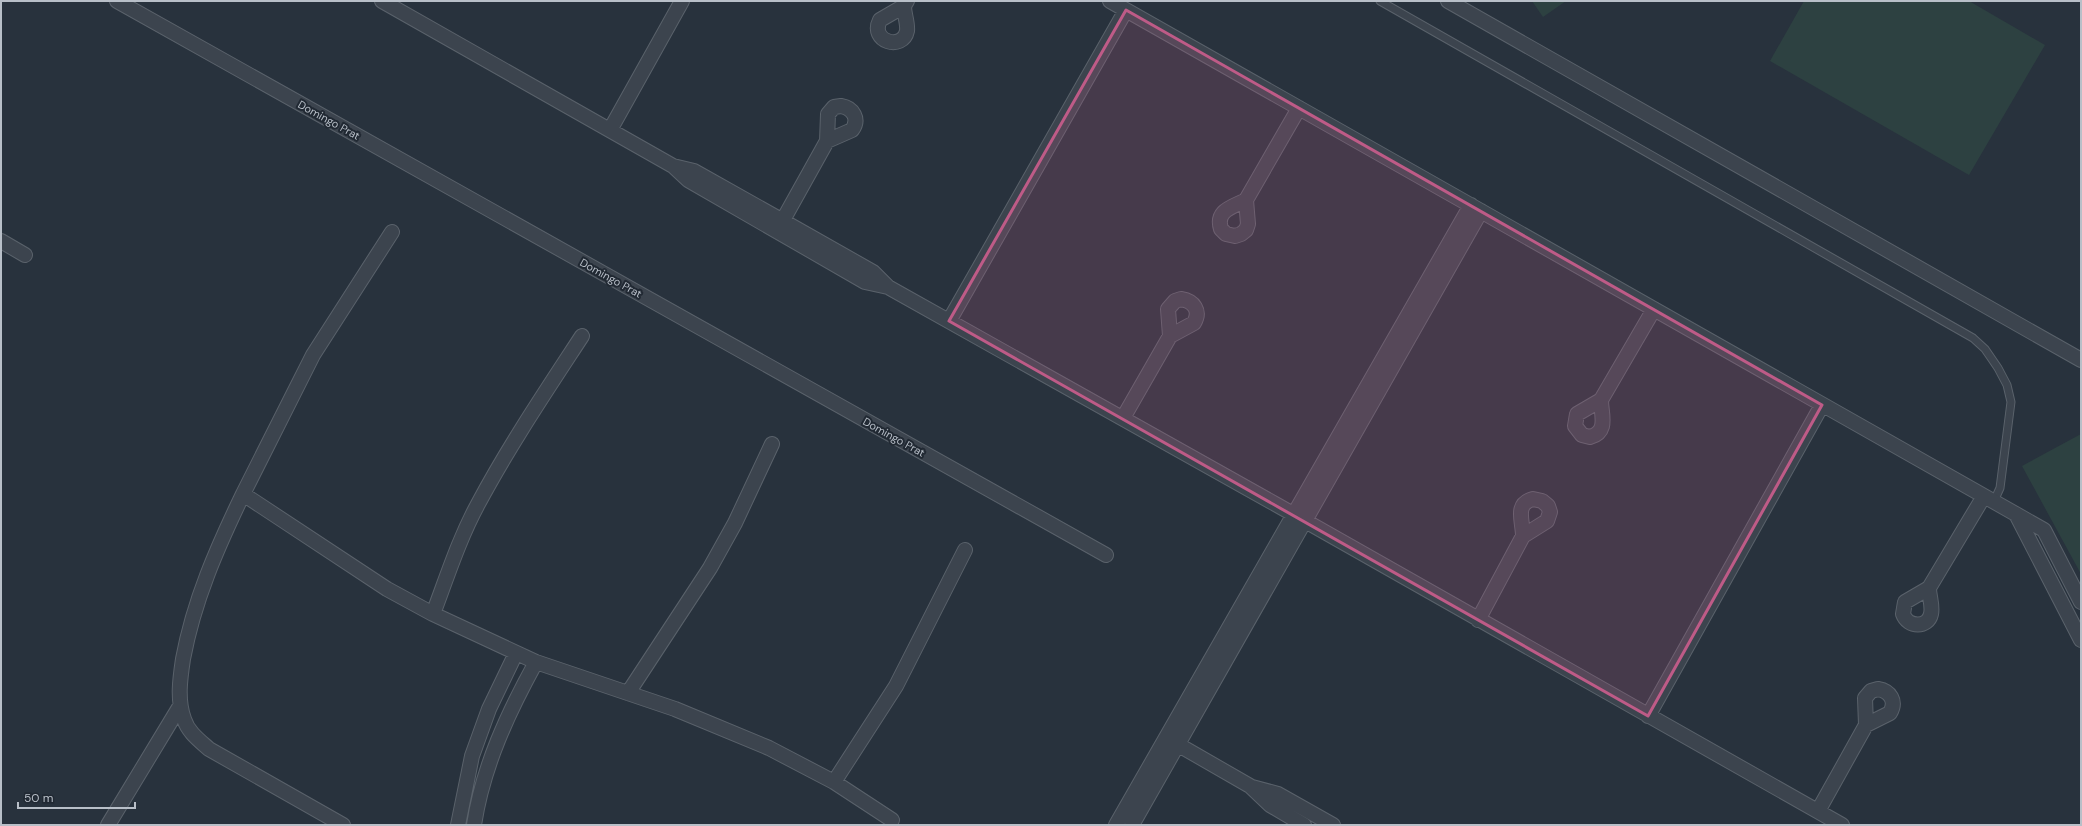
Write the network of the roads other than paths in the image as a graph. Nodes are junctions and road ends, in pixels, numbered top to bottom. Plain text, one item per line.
1 (116, 1) edge
2 (382, 1) edge
3 (682, 1) edge
4 (1110, 1) edge
5 (1380, 1) edge
6 (1448, 1) edge
7 (1126, 10) junction
8 (1299, 108) junction
9 (610, 130) junction
10 (827, 141) dead end
11 (1246, 200) dead end
12 (1476, 208) junction
13 (780, 226) junction
14 (392, 232) dead end
15 (1, 241) edge
16 (25, 255) dead end
17 (1654, 309) junction
18 (949, 322) junction
19 (582, 336) dead end
20 (1170, 336) dead end
21 (2081, 360) edge
22 (1601, 400) dead end
23 (1822, 405) junction
24 (1123, 418) junction
25 (772, 444) dead end
26 (243, 494) junction
27 (1989, 499) junction
28 (2016, 514) junction
29 (1300, 517) junction
30 (1523, 536) dead end
31 (965, 550) dead end
32 (1106, 556) dead end
33 (1929, 588) dead end
34 (2081, 602) edge
35 (433, 614) junction
36 (1478, 620) junction
37 (2081, 640) edge
38 (516, 653) junction
39 (536, 662) junction
40 (628, 693) junction
41 (180, 706) junction
42 (1648, 716) junction
43 (1866, 725) dead end
44 (1172, 741) junction
45 (834, 782) junction
46 (1250, 786) junction
47 (1818, 811) junction
48 (892, 820) dead end
49 (108, 825) edge
50 (343, 825) edge
51 (458, 825) edge
52 (474, 825) edge
53 (1116, 825) edge
54 (1132, 825) edge
55 (1304, 825) edge
56 (1333, 825) edge
57 (1842, 825) edge

1 - 32 street, Domingo Prat
2 - 9 street
3 - 9 street
4 - 7 street
5 - 27 lane
6 - 21 street
7 - 8 street
7 - 18 street
8 - 11 street
8 - 12 street
9 - 13 street
10 - 13 street
12 - 17 street
12 - 29 street
13 - 18 street
14 - 26 street
15 - 16 street
17 - 22 street
17 - 23 street
18 - 24 street
19 - 35 street
20 - 24 street
23 - 27 street
23 - 42 street
24 - 29 street
25 - 40 street
26 - 35 street
26 - 41 street
27 - 28 street
27 - 33 street
28 - 34 street
28 - 37 street
29 - 36 street
29 - 44 street
30 - 36 street
31 - 45 street
35 - 38 street
36 - 42 street
38 - 39 street
38 - 51 street
39 - 40 street
39 - 52 street
40 - 45 street
41 - 49 street
41 - 50 street
42 - 47 street
43 - 47 street
44 - 46 street
44 - 53 street
44 - 54 street
45 - 48 street
46 - 55 street
46 - 56 street
47 - 57 street

